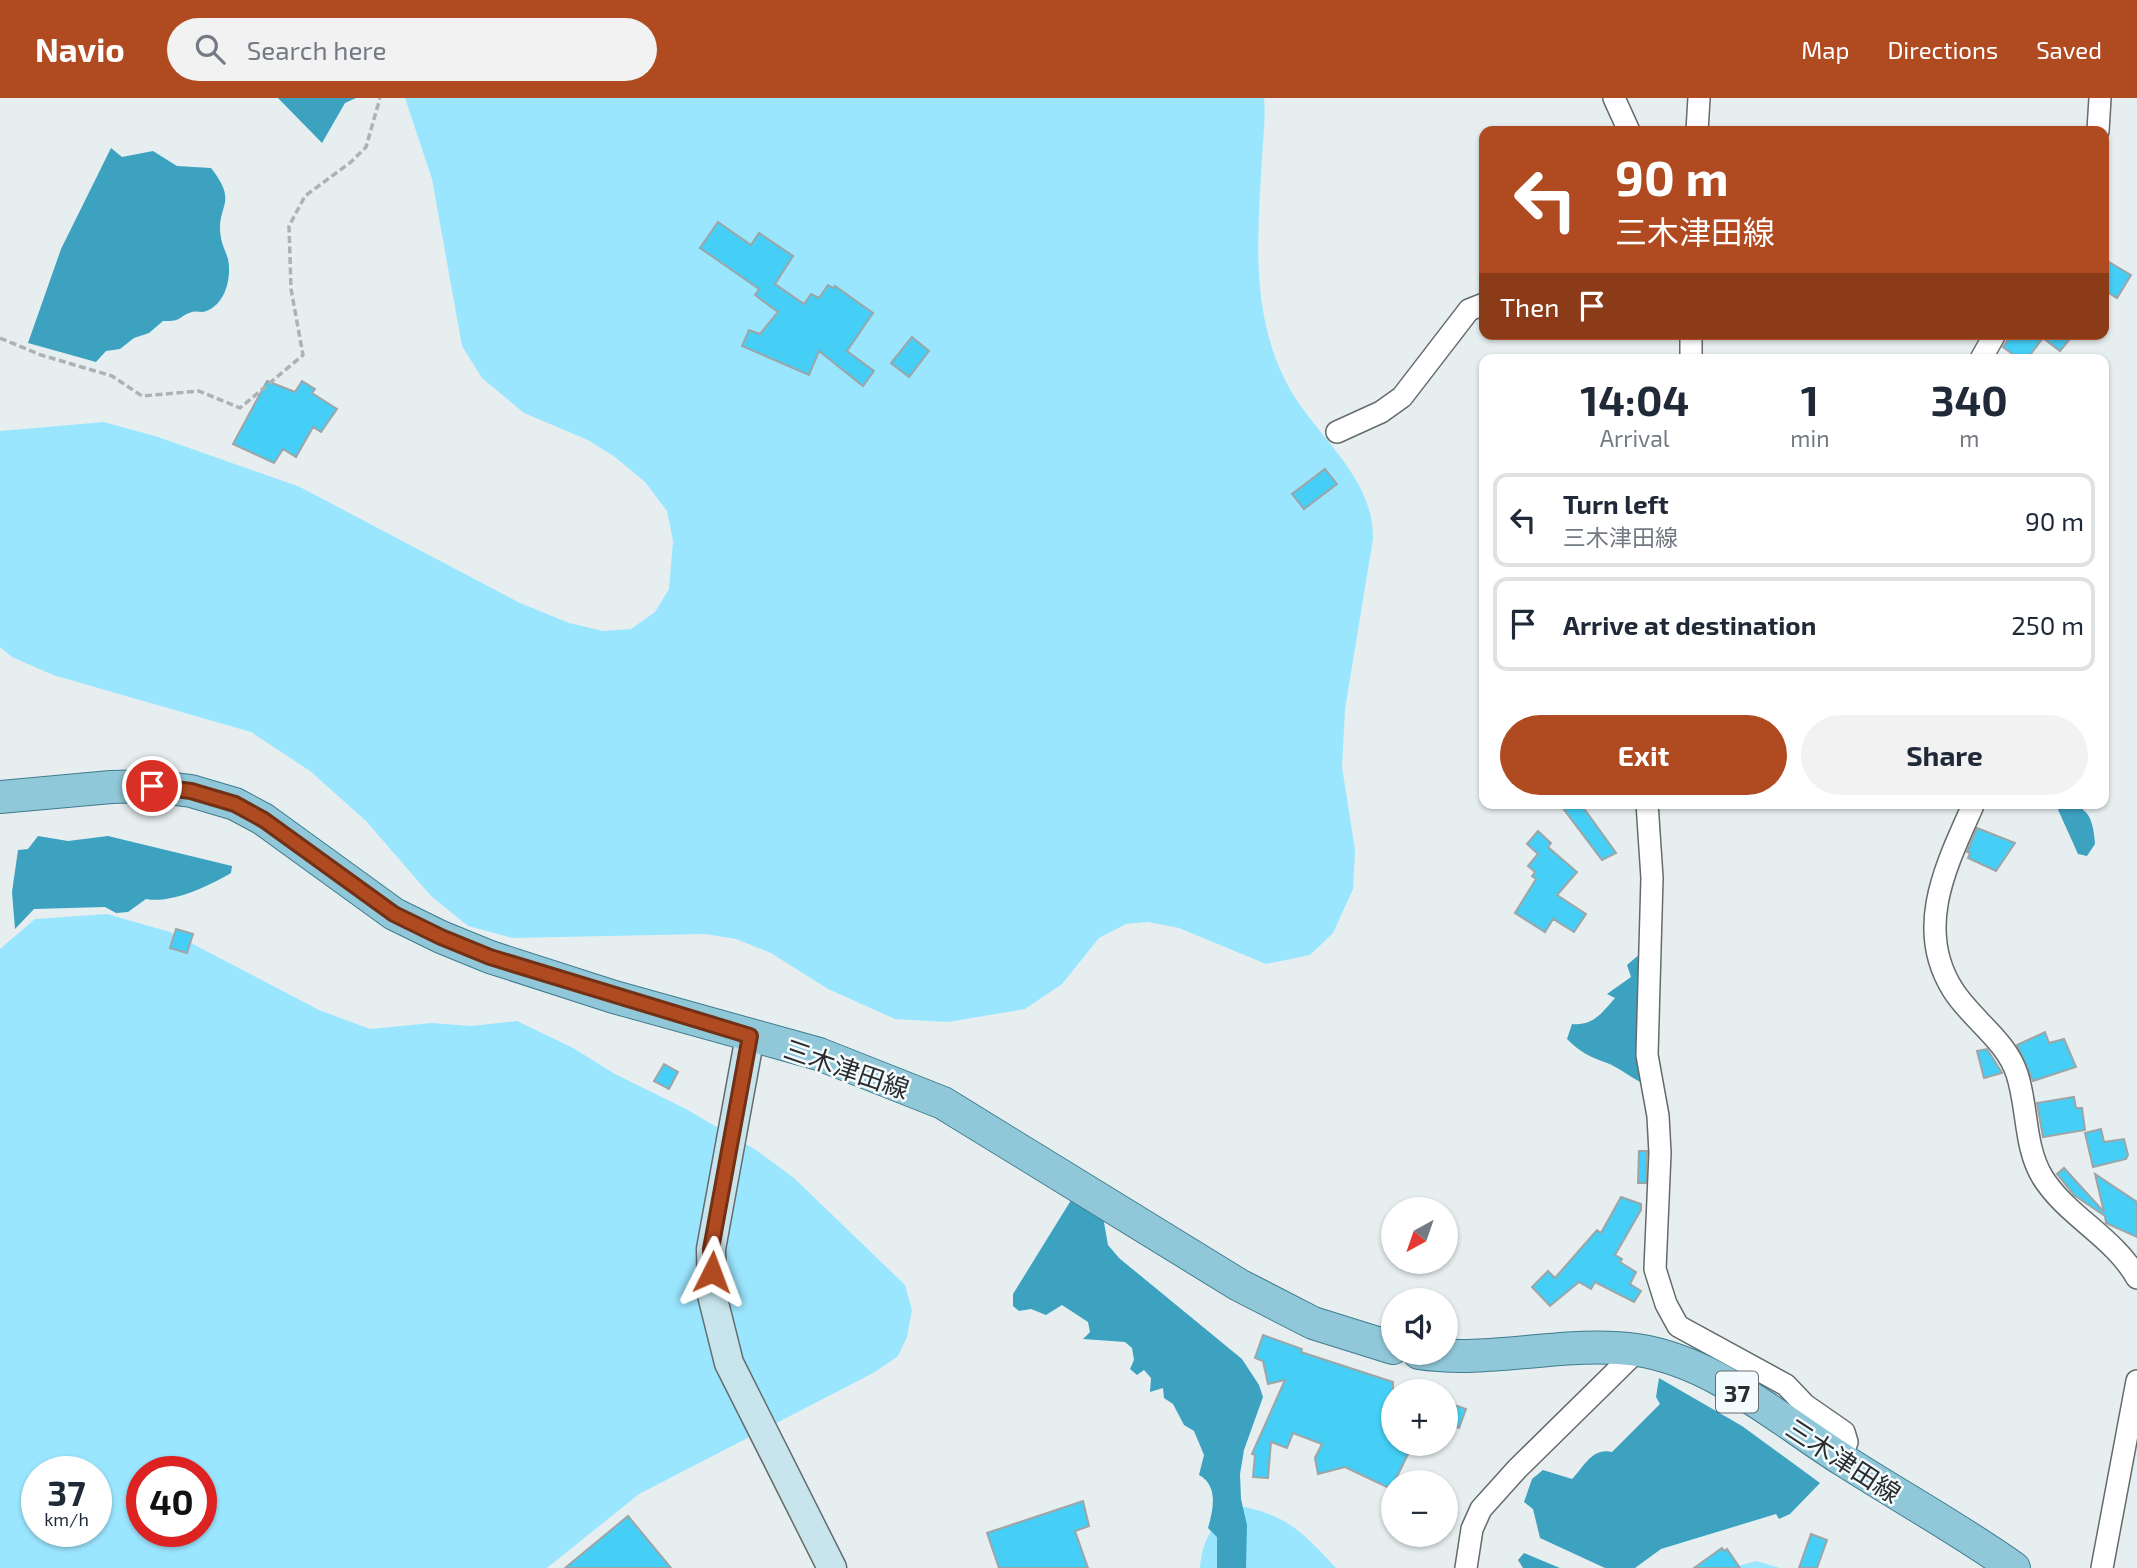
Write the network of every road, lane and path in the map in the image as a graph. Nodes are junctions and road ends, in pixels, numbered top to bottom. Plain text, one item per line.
1 (380, 98) edge
2 (1614, 98) edge
3 (1699, 98) edge
4 (2100, 98) edge
5 (1627, 126) edge
6 (1697, 126) edge
7 (2098, 126) edge
8 (1479, 306) edge
9 (0, 338) edge
10 (1337, 432) dead end
11 (0, 797) edge
12 (1647, 809) edge
13 (1971, 809) edge
14 (750, 1036) junction
15 (2137, 1278) edge
16 (1381, 1344) edge
17 (1638, 1350) junction
18 (1458, 1352) edge
19 (2137, 1381) edge
20 (1841, 1459) junction
21 (832, 1568) edge
22 (1466, 1568) edge
23 (2014, 1568) edge
24 (2102, 1568) edge

1 - 9 path
2 - 5 street
3 - 6 street
4 - 7 street
8 - 10 street
11 - 14 main road, 三木津田線
12 - 20 street
13 - 15 street
14 - 16 main road, 三木津田線
14 - 21 street
17 - 18 main road, 三木津田線 / 37
17 - 20 main road, 三木津田線 / 37
17 - 22 street
19 - 24 street
20 - 23 main road, 三木津田線 / 37

